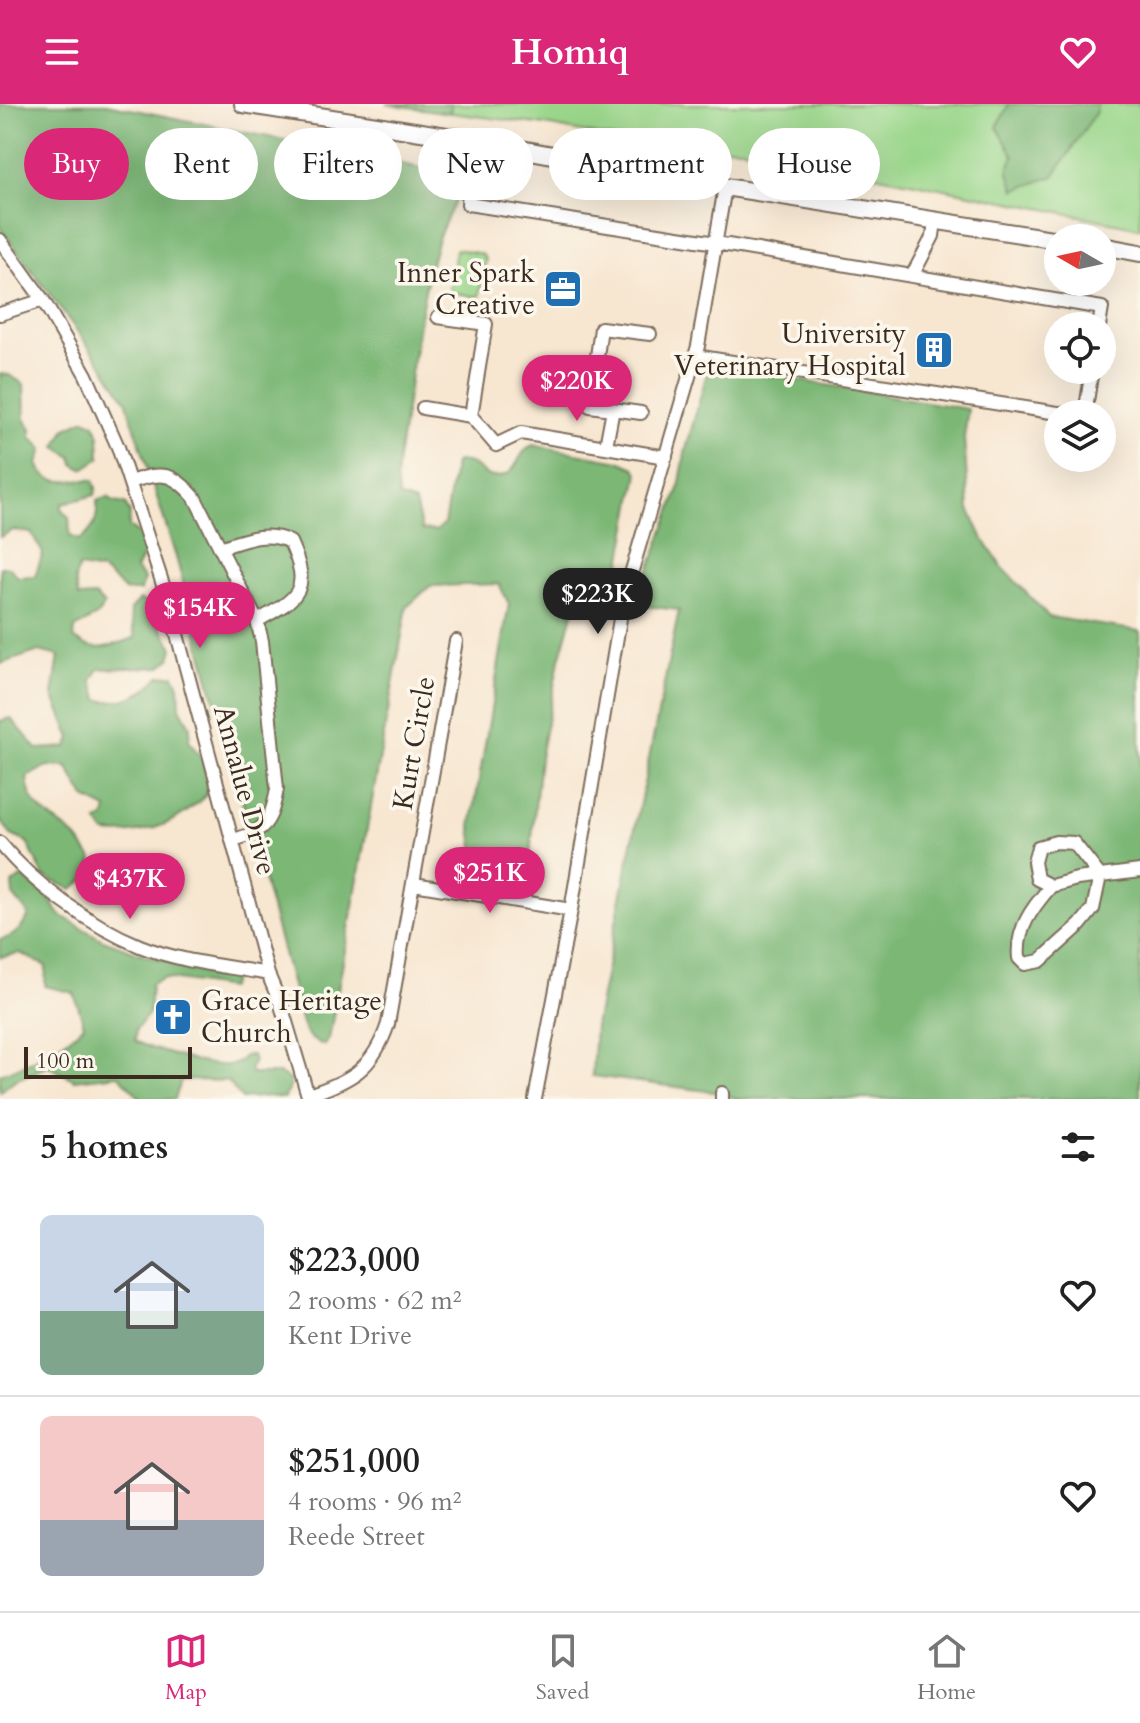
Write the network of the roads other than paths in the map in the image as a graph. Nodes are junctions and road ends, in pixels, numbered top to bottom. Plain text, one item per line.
1 (243, 104) edge
2 (418, 132) edge
3 (732, 188) edge
4 (468, 200) edge
5 (723, 200) edge
6 (935, 221) junction
7 (1044, 238) edge
8 (0, 240) edge
9 (716, 243) junction
10 (1116, 249) edge
11 (1140, 253) edge
12 (912, 276) junction
13 (43, 300) junction
14 (1101, 312) edge
15 (0, 314) edge
16 (438, 317) dead end
17 (650, 334) dead end
18 (695, 356) junction
19 (423, 408) dead end
20 (613, 409) junction
21 (1044, 411) edge
22 (641, 413) dead end
23 (471, 416) junction
24 (606, 446) junction
25 (666, 457) junction
26 (130, 482) junction
27 (220, 548) junction
28 (257, 621) junction
29 (456, 641) dead end
30 (233, 840) junction
31 (1, 845) edge
32 (1140, 871) edge
33 (1100, 876) junction
34 (414, 884) junction
35 (1051, 886) junction
36 (571, 910) junction
37 (268, 974) junction
38 (308, 1097) edge
39 (535, 1099) edge

1 - 2 main road
3 - 6 main road
4 - 9 street
5 - 9 street
6 - 7 main road
6 - 12 street
8 - 13 street, Annalue Drive
9 - 12 street
9 - 18 street
10 - 11 main road
12 - 14 street
13 - 15 street
13 - 26 street, Annalue Drive
16 - 23 street
17 - 20 street
18 - 21 street
18 - 25 street
19 - 23 street
20 - 22 street
20 - 24 street
23 - 24 street
24 - 25 street
25 - 36 street
26 - 27 street
26 - 30 street, Annalue Drive
27 - 28 street
27 - 28 street
28 - 30 street
29 - 34 street, Kurt Circle
30 - 37 street, Annalue Drive
31 - 37 street
32 - 33 street
33 - 35 street
33 - 35 street
33 - 35 street
34 - 36 street
34 - 38 street, Kurt Circle
36 - 39 street
37 - 38 street, Annalue Drive

